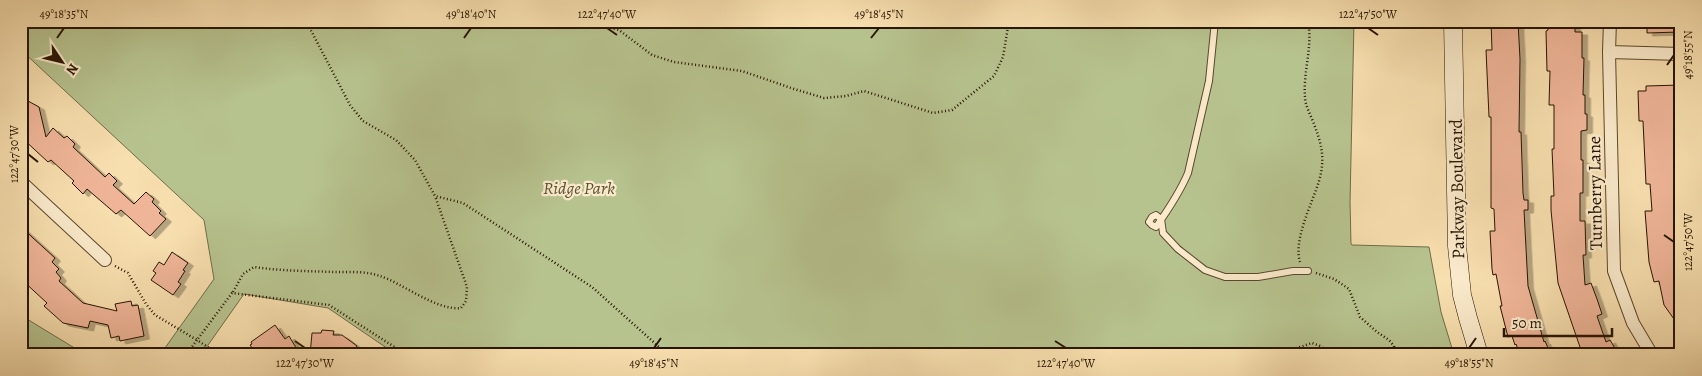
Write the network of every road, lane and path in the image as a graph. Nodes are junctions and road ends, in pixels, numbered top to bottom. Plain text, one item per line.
1 (306, 21) edge
2 (587, 21) edge
3 (1009, 21) edge
4 (1215, 21) edge
5 (1308, 21) edge
6 (1453, 21) edge
7 (1610, 21) edge
8 (1609, 52) junction
9 (1681, 54) edge
10 (21, 182) edge
11 (435, 196) junction
12 (1162, 219) junction
13 (1163, 233) junction
14 (105, 260) joint
15 (1308, 271) junction
16 (232, 293) junction
17 (197, 340) junction
18 (186, 355) edge
19 (220, 355) edge
20 (407, 355) edge
21 (668, 355) edge
22 (1276, 355) edge
23 (1333, 355) edge
24 (1395, 355) edge
25 (1479, 355) edge
26 (1652, 355) edge

1 - 11 path
2 - 3 path
4 - 12 lane
5 - 15 path
6 - 25 street, Parkway Boulevard
7 - 8 street, Turnberry Lane
8 - 9 street
8 - 26 street, Turnberry Lane
10 - 14 street
11 - 16 path
11 - 21 path
12 - 13 lane
12 - 13 lane
13 - 15 lane
14 - 17 path
15 - 24 path
16 - 17 path
16 - 20 path
17 - 18 path
17 - 19 path
22 - 23 path

